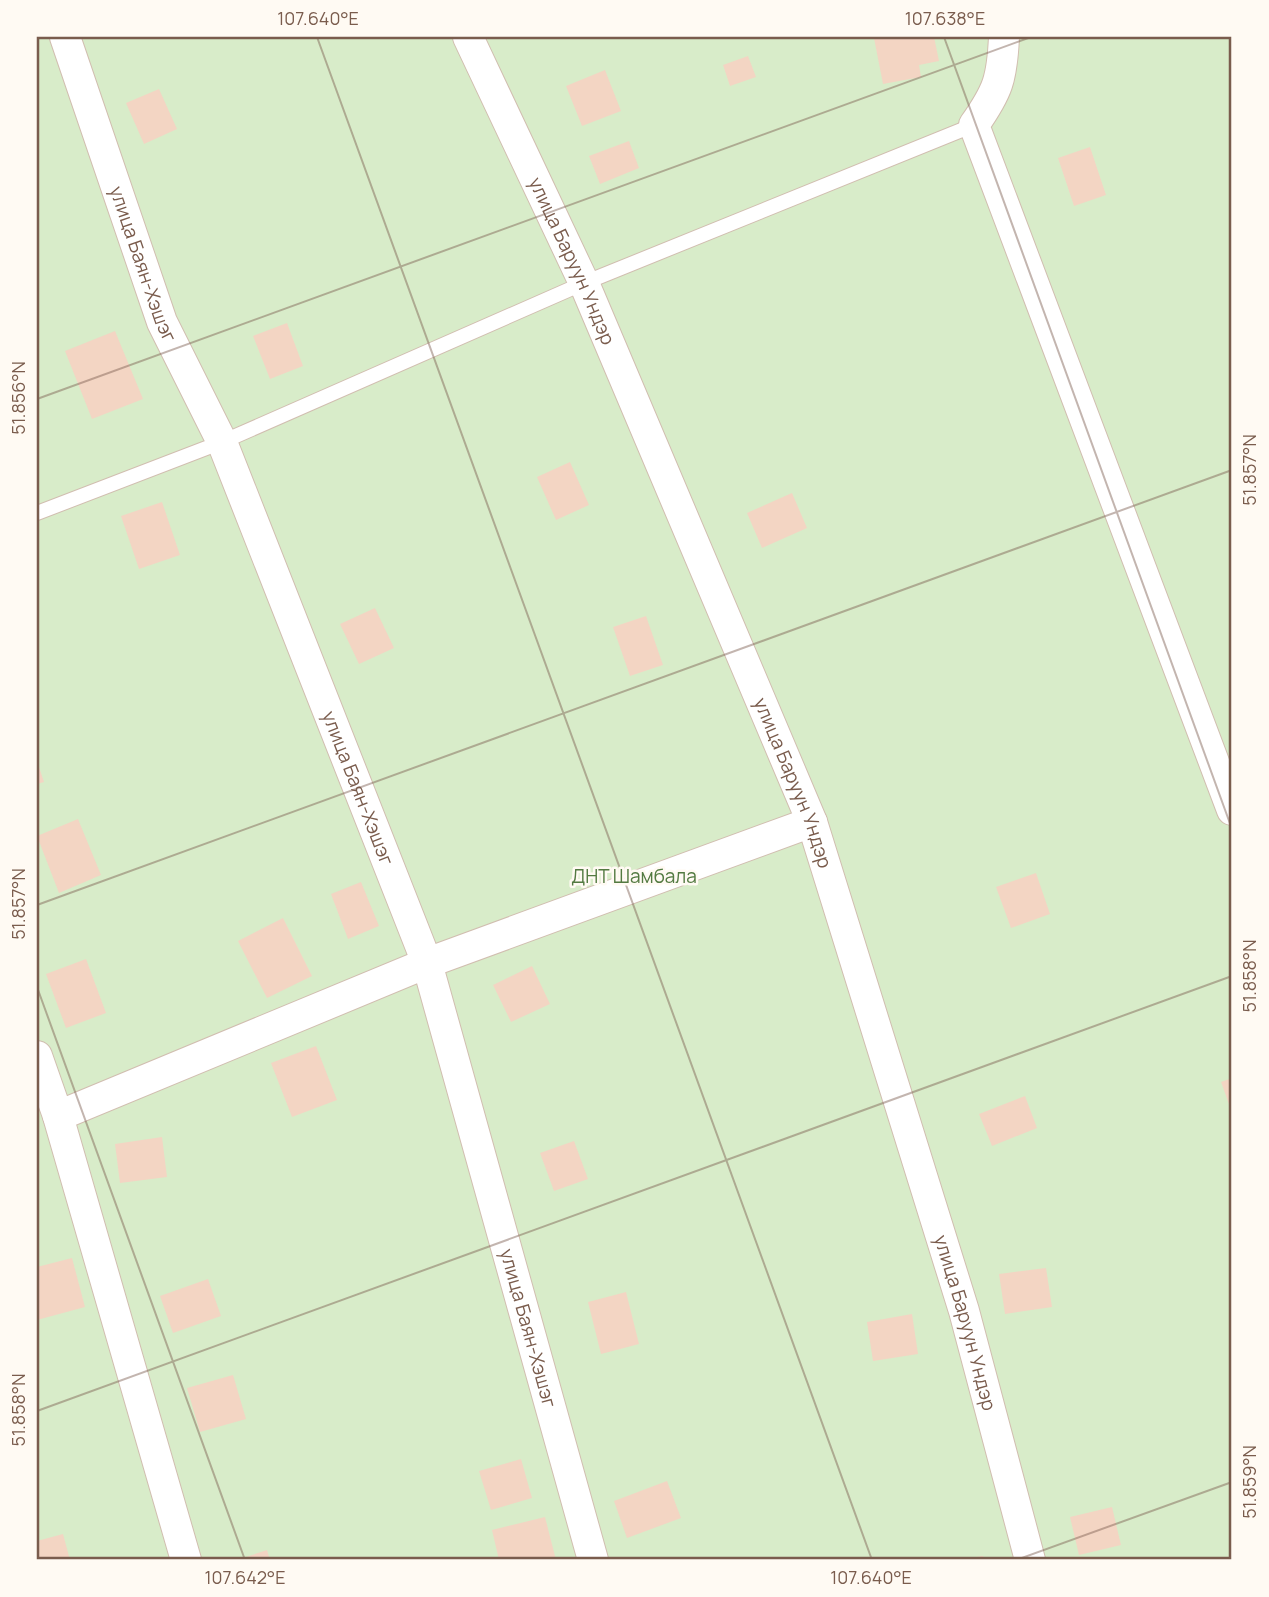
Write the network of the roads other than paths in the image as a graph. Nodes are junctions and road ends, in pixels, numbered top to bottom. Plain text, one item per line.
1 (65, 37) edge
2 (468, 37) edge
3 (1004, 37) edge
4 (974, 125) junction
5 (584, 283) junction
6 (222, 442) junction
7 (37, 513) edge
8 (1232, 810) edge
9 (812, 822) junction
10 (426, 963) junction
11 (37, 1056) edge
12 (58, 1116) junction
13 (186, 1560) edge
14 (593, 1560) edge
15 (1030, 1560) edge

1 - 6 street, улица Баян-Хэшэг
2 - 5 street, улица Баруун Ундэр
3 - 4 street
4 - 5 lane
4 - 8 street
5 - 6 lane
5 - 9 street, улица Баруун Ундэр
6 - 7 lane
6 - 10 street, улица Баян-Хэшэг
9 - 10 street
9 - 15 street, улица Баруун Ундэр
10 - 12 street
10 - 14 street, улица Баян-Хэшэг
11 - 12 street
12 - 13 street

